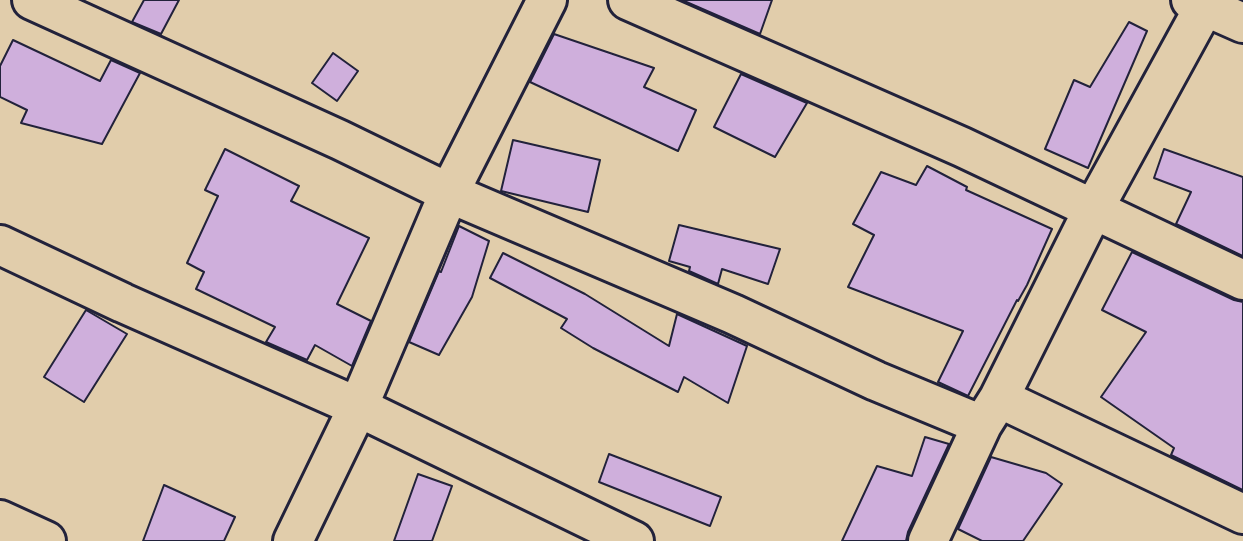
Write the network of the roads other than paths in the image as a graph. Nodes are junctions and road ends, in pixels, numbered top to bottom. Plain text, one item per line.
1 (33, 0) edge
2 (547, 0) edge
3 (628, 0) edge
4 (1202, 2) edge
5 (1243, 23) edge
6 (449, 193) junction
7 (1093, 210) junction
8 (0, 245) edge
9 (1243, 280) edge
10 (358, 407) junction
11 (991, 411) junction
12 (1243, 514) edge
13 (0, 520) edge
14 (46, 541) edge
15 (293, 541) edge
16 (634, 541) edge
17 (928, 541) edge

1 - 6 street
2 - 6 street
3 - 7 street
4 - 5 street
4 - 7 street
6 - 10 street
6 - 11 street
7 - 9 street
7 - 11 street
8 - 10 street
10 - 15 street
10 - 16 street
11 - 12 street
11 - 17 street
13 - 14 street

